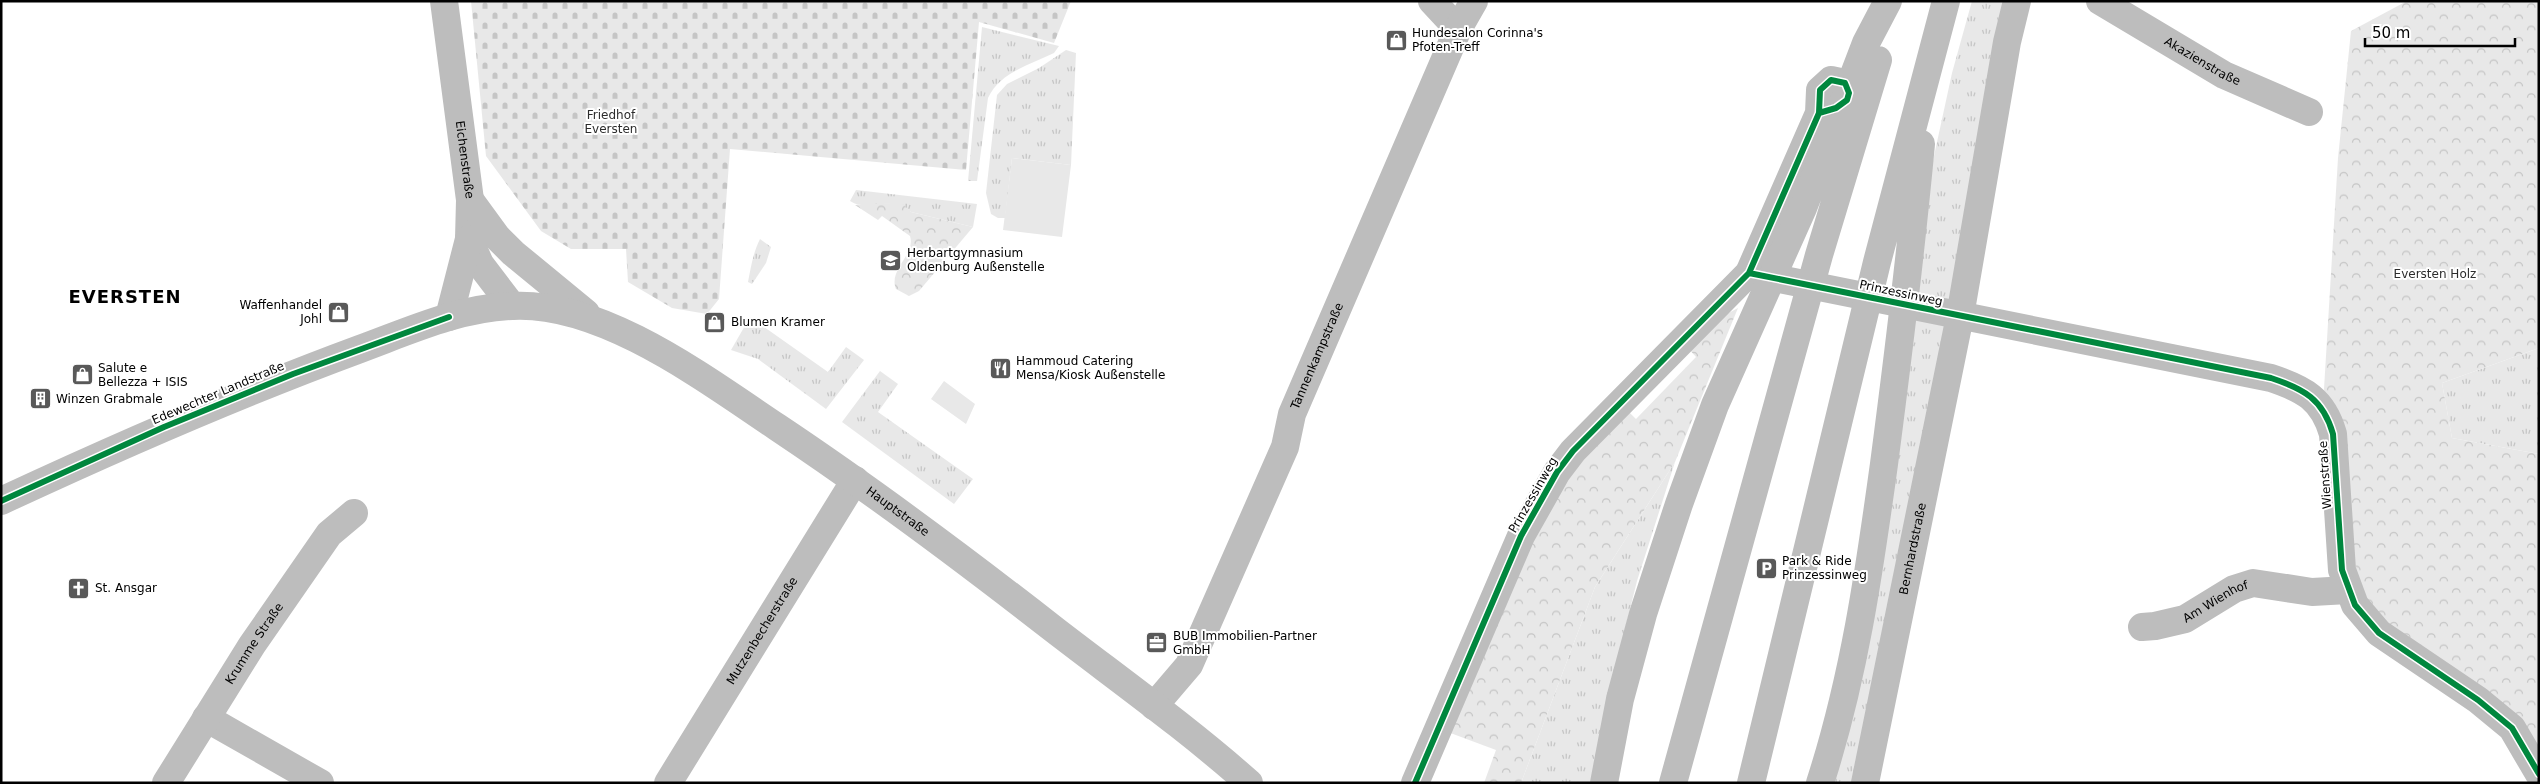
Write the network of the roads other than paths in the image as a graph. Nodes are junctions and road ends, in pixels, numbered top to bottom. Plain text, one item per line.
1 (444, 1) edge
2 (1432, 1) edge
3 (1474, 1) edge
4 (1888, 1) edge
5 (1896, 1) edge
6 (1946, 1) edge
7 (2017, 1) edge
8 (2100, 1) edge
9 (1458, 29) junction
10 (1929, 62) junction
11 (2309, 112) dead end
12 (1819, 113) dead end
13 (470, 200) junction
14 (469, 239) junction
15 (520, 260) junction
16 (1749, 273) junction
17 (512, 306) junction
18 (1960, 316) junction
19 (449, 317) junction
20 (599, 323) junction
21 (855, 480) junction
22 (1, 501) edge
23 (354, 513) dead end
24 (2348, 590) junction
25 (2142, 627) dead end
26 (1154, 706) junction
27 (206, 718) junction
28 (2539, 774) edge
29 (166, 783) edge
30 (320, 783) edge
31 (668, 783) edge
32 (1249, 783) edge
33 (1416, 783) edge
34 (1604, 783) edge
35 (1673, 783) edge
36 (1750, 783) edge
37 (1820, 783) edge
38 (1865, 783) edge

1 - 13 main road, Eichenstraße
2 - 9 main road
3 - 9 main road, Tannenkampstraße
4 - 34 main road
5 - 35 main road
6 - 10 main road
7 - 18 main road
8 - 11 main road, Akazienstraße
9 - 26 main road, Tannenkampstraße
10 - 36 main road
10 - 37 main road
12 - 16 main road, Prinzessinweg
13 - 14 main road, Eichenstraße
13 - 15 main road
14 - 17 main road, Eichenstraße
14 - 19 main road
15 - 17 main road
15 - 20 main road
16 - 18 main road, Prinzessinweg
16 - 33 main road, Prinzessinweg
17 - 19 main road, Edewechter Landstraße
17 - 20 main road, Hauptstraße
18 - 24 main road, Wienstraße
18 - 38 main road, Bernhardstraße
19 - 22 main road, Edewechter Landstraße
20 - 21 main road, Hauptstraße
21 - 26 main road, Hauptstraße
21 - 31 main road, Mutzenbecherstraße
23 - 27 main road, Krumme Straße
24 - 25 main road, Am Wienhof
24 - 28 main road, Wienstraße
26 - 32 main road, Hauptstraße
27 - 29 main road, Krumme Straße
27 - 30 main road

